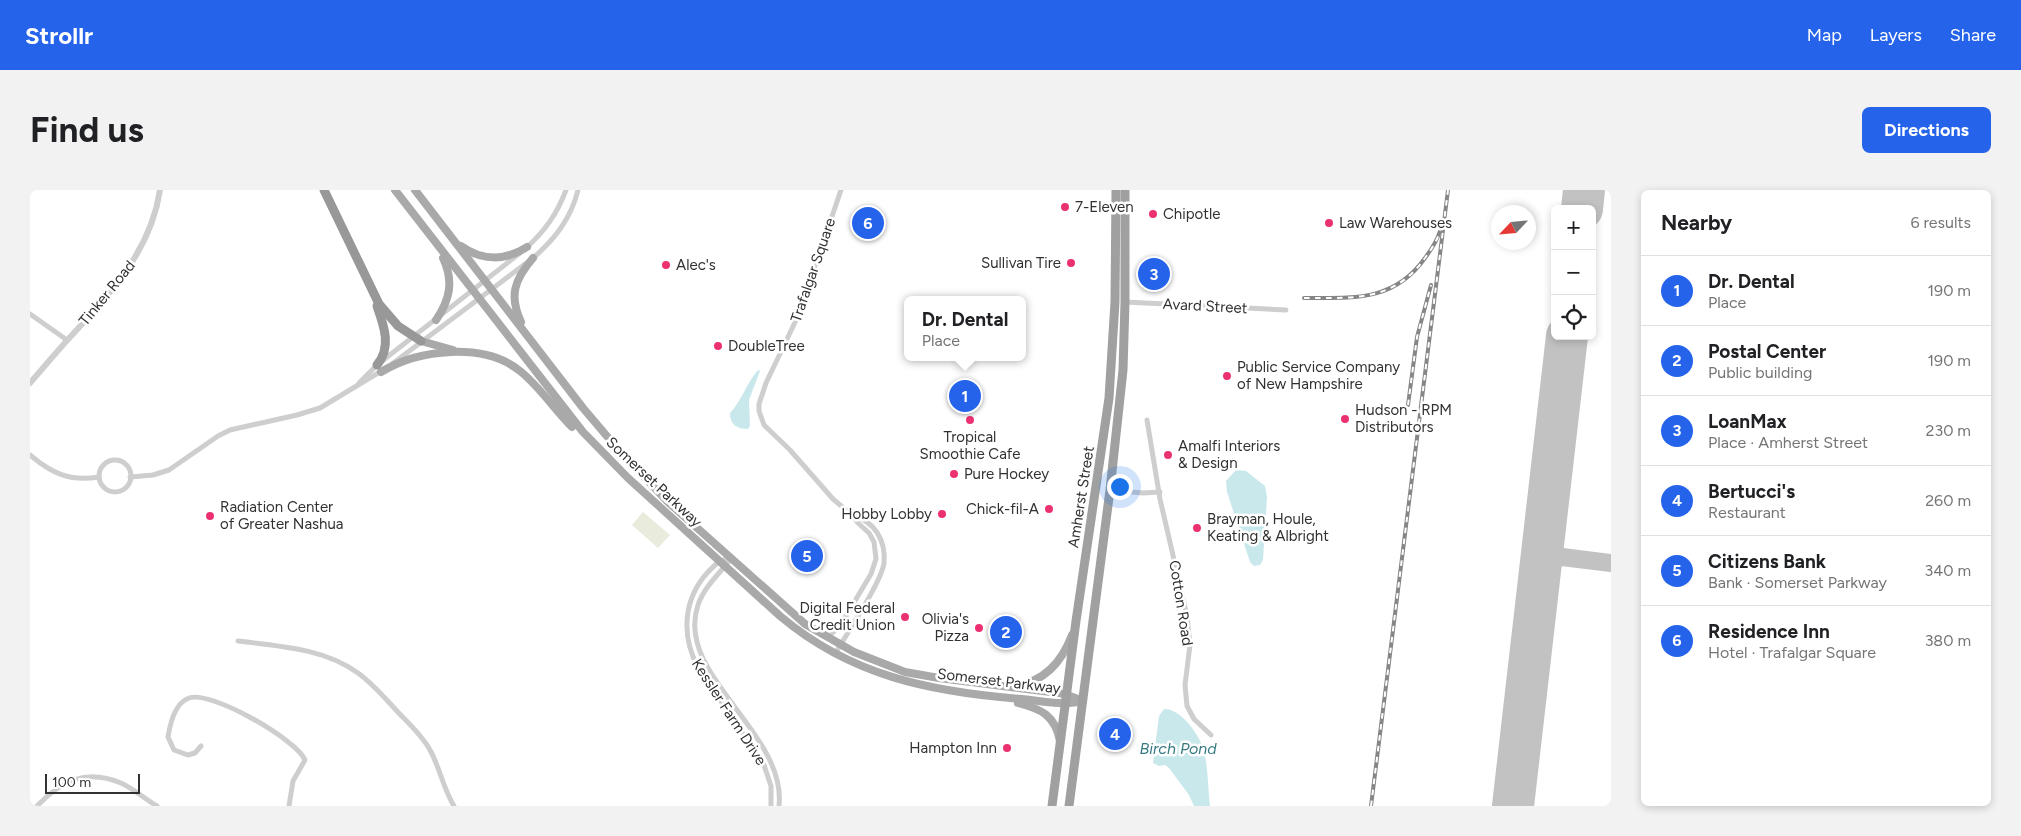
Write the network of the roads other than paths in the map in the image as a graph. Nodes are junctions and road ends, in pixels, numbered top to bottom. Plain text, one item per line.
1 (160, 190) edge
2 (324, 190) edge
3 (395, 190) edge
4 (415, 190) edge
5 (566, 190) edge
6 (578, 190) edge
7 (841, 190) edge
8 (1116, 190) edge
9 (1125, 190) edge
10 (454, 240) junction
11 (436, 243) junction
12 (527, 247) junction
13 (533, 258) junction
14 (366, 278) junction
15 (485, 281) junction
16 (492, 289) junction
17 (472, 291) junction
18 (478, 299) junction
19 (1125, 302) junction
20 (1286, 310) dead end
21 (30, 314) edge
22 (436, 320) junction
23 (417, 339) junction
24 (67, 340) junction
25 (531, 340) junction
26 (465, 352) junction
27 (379, 368) junction
28 (30, 383) edge
29 (1147, 420) dead end
30 (594, 445) junction
31 (30, 455) edge
32 (99, 477) junction
33 (130, 478) junction
34 (1110, 490) junction
35 (1160, 492) junction
36 (853, 516) junction
37 (731, 559) junction
38 (723, 564) junction
39 (1076, 621) junction
40 (819, 633) junction
41 (238, 641) dead end
42 (840, 645) junction
43 (835, 654) junction
44 (1005, 687) junction
45 (1004, 698) junction
46 (1066, 699) junction
47 (1082, 701) junction
48 (1212, 735) dead end
49 (1060, 742) junction
50 (201, 746) dead end
51 (37, 806) edge
52 (157, 806) edge
53 (289, 806) edge
54 (454, 806) edge
55 (771, 806) edge
56 (779, 806) edge
57 (1052, 806) edge
58 (1069, 806) edge

1 - 24 street, Tinker Road
2 - 14 highway
3 - 11 main road, Somerset Parkway
4 - 10 main road, Somerset Parkway
5 - 12 street
6 - 13 street
7 - 36 street, Trafalgar Square
8 - 39 highway, Amherst Street
9 - 19 highway, Amherst Street
10 - 12 main road
10 - 15 main road, Somerset Parkway
11 - 17 main road, Somerset Parkway
11 - 22 main road
12 - 15 street
13 - 16 street
13 - 25 main road
14 - 23 highway
14 - 27 highway
15 - 16 main road, Somerset Parkway
15 - 17 street
16 - 18 street
16 - 25 main road, Somerset Parkway
17 - 18 main road, Somerset Parkway
17 - 22 street
18 - 23 street
18 - 30 main road, Somerset Parkway
19 - 20 street, Avard Street
19 - 34 highway, Amherst Street
21 - 24 street
22 - 23 street
23 - 26 main road
23 - 27 street
23 - 27 street
24 - 28 street, Tinker Road
25 - 37 main road, Somerset Parkway
26 - 27 main road
26 - 30 main road
27 - 33 street
29 - 35 street, Cotton Road
30 - 38 main road, Somerset Parkway
31 - 32 street
32 - 33 street
32 - 33 street
34 - 35 street
34 - 47 highway, Amherst Street
35 - 48 street, Cotton Road
36 - 40 street, Trafalgar Square
36 - 42 street, Trafalgar Square
37 - 38 street
37 - 40 main road, Somerset Parkway
38 - 43 main road, Somerset Parkway
38 - 55 street, Kessler Farm Drive
38 - 56 street, Kessler Farm Drive
39 - 44 main road
39 - 46 highway, Amherst Street
40 - 42 main road, Somerset Parkway
41 - 54 street
42 - 43 street, Trafalgar Square
42 - 44 main road, Somerset Parkway
43 - 45 main road, Somerset Parkway
44 - 46 main road, Somerset Parkway
45 - 46 main road, Somerset Parkway
45 - 49 main road
46 - 47 main road, Somerset Parkway
46 - 49 highway, Amherst Street
47 - 58 highway, Amherst Street
49 - 57 highway, Amherst Street
50 - 53 street
51 - 52 street

